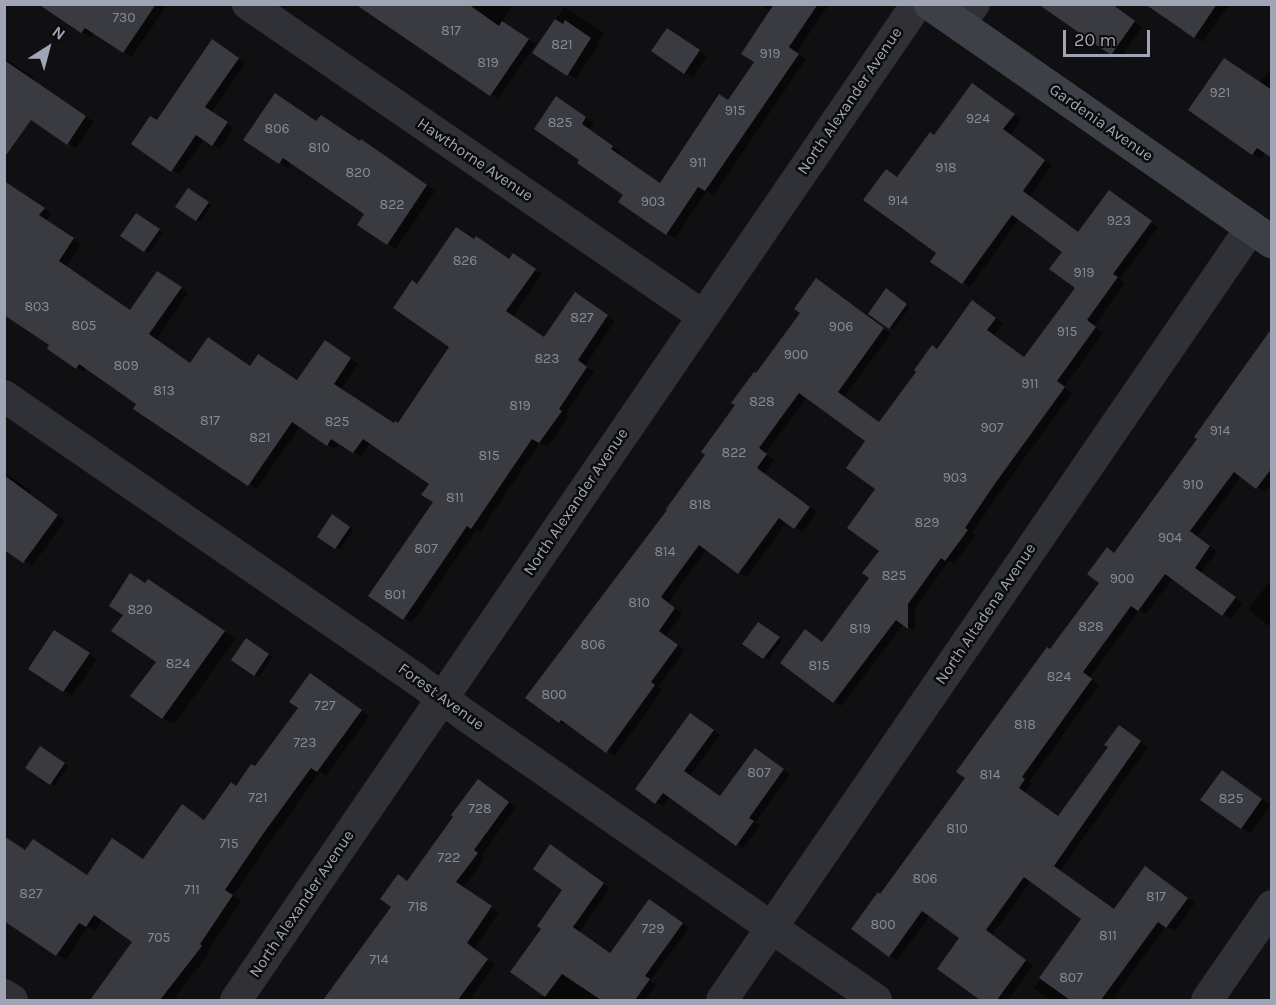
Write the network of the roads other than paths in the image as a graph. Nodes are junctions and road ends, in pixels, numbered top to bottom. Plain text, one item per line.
1 (248, 4) edge
2 (917, 4) edge
3 (930, 4) edge
4 (966, 14) edge
5 (1261, 235) edge
6 (702, 316) junction
7 (4, 396) edge
8 (443, 697) junction
9 (1272, 906) edge
10 (771, 928) junction
11 (4, 995) edge
12 (12, 1000) edge
13 (236, 1000) edge
14 (722, 1000) edge
15 (876, 1000) edge
16 (1207, 1000) edge

1 - 6 street, Hawthorne Avenue
2 - 6 street, North Alexander Avenue
3 - 4 street, Gardenia Avenue
4 - 5 street, Gardenia Avenue
5 - 10 street, North Altadena Avenue
6 - 8 street, North Alexander Avenue
7 - 8 street, Forest Avenue
8 - 10 street, Forest Avenue
8 - 13 street, North Alexander Avenue
9 - 16 street
10 - 14 street, North Altadena Avenue
10 - 15 street, Forest Avenue
11 - 12 street

